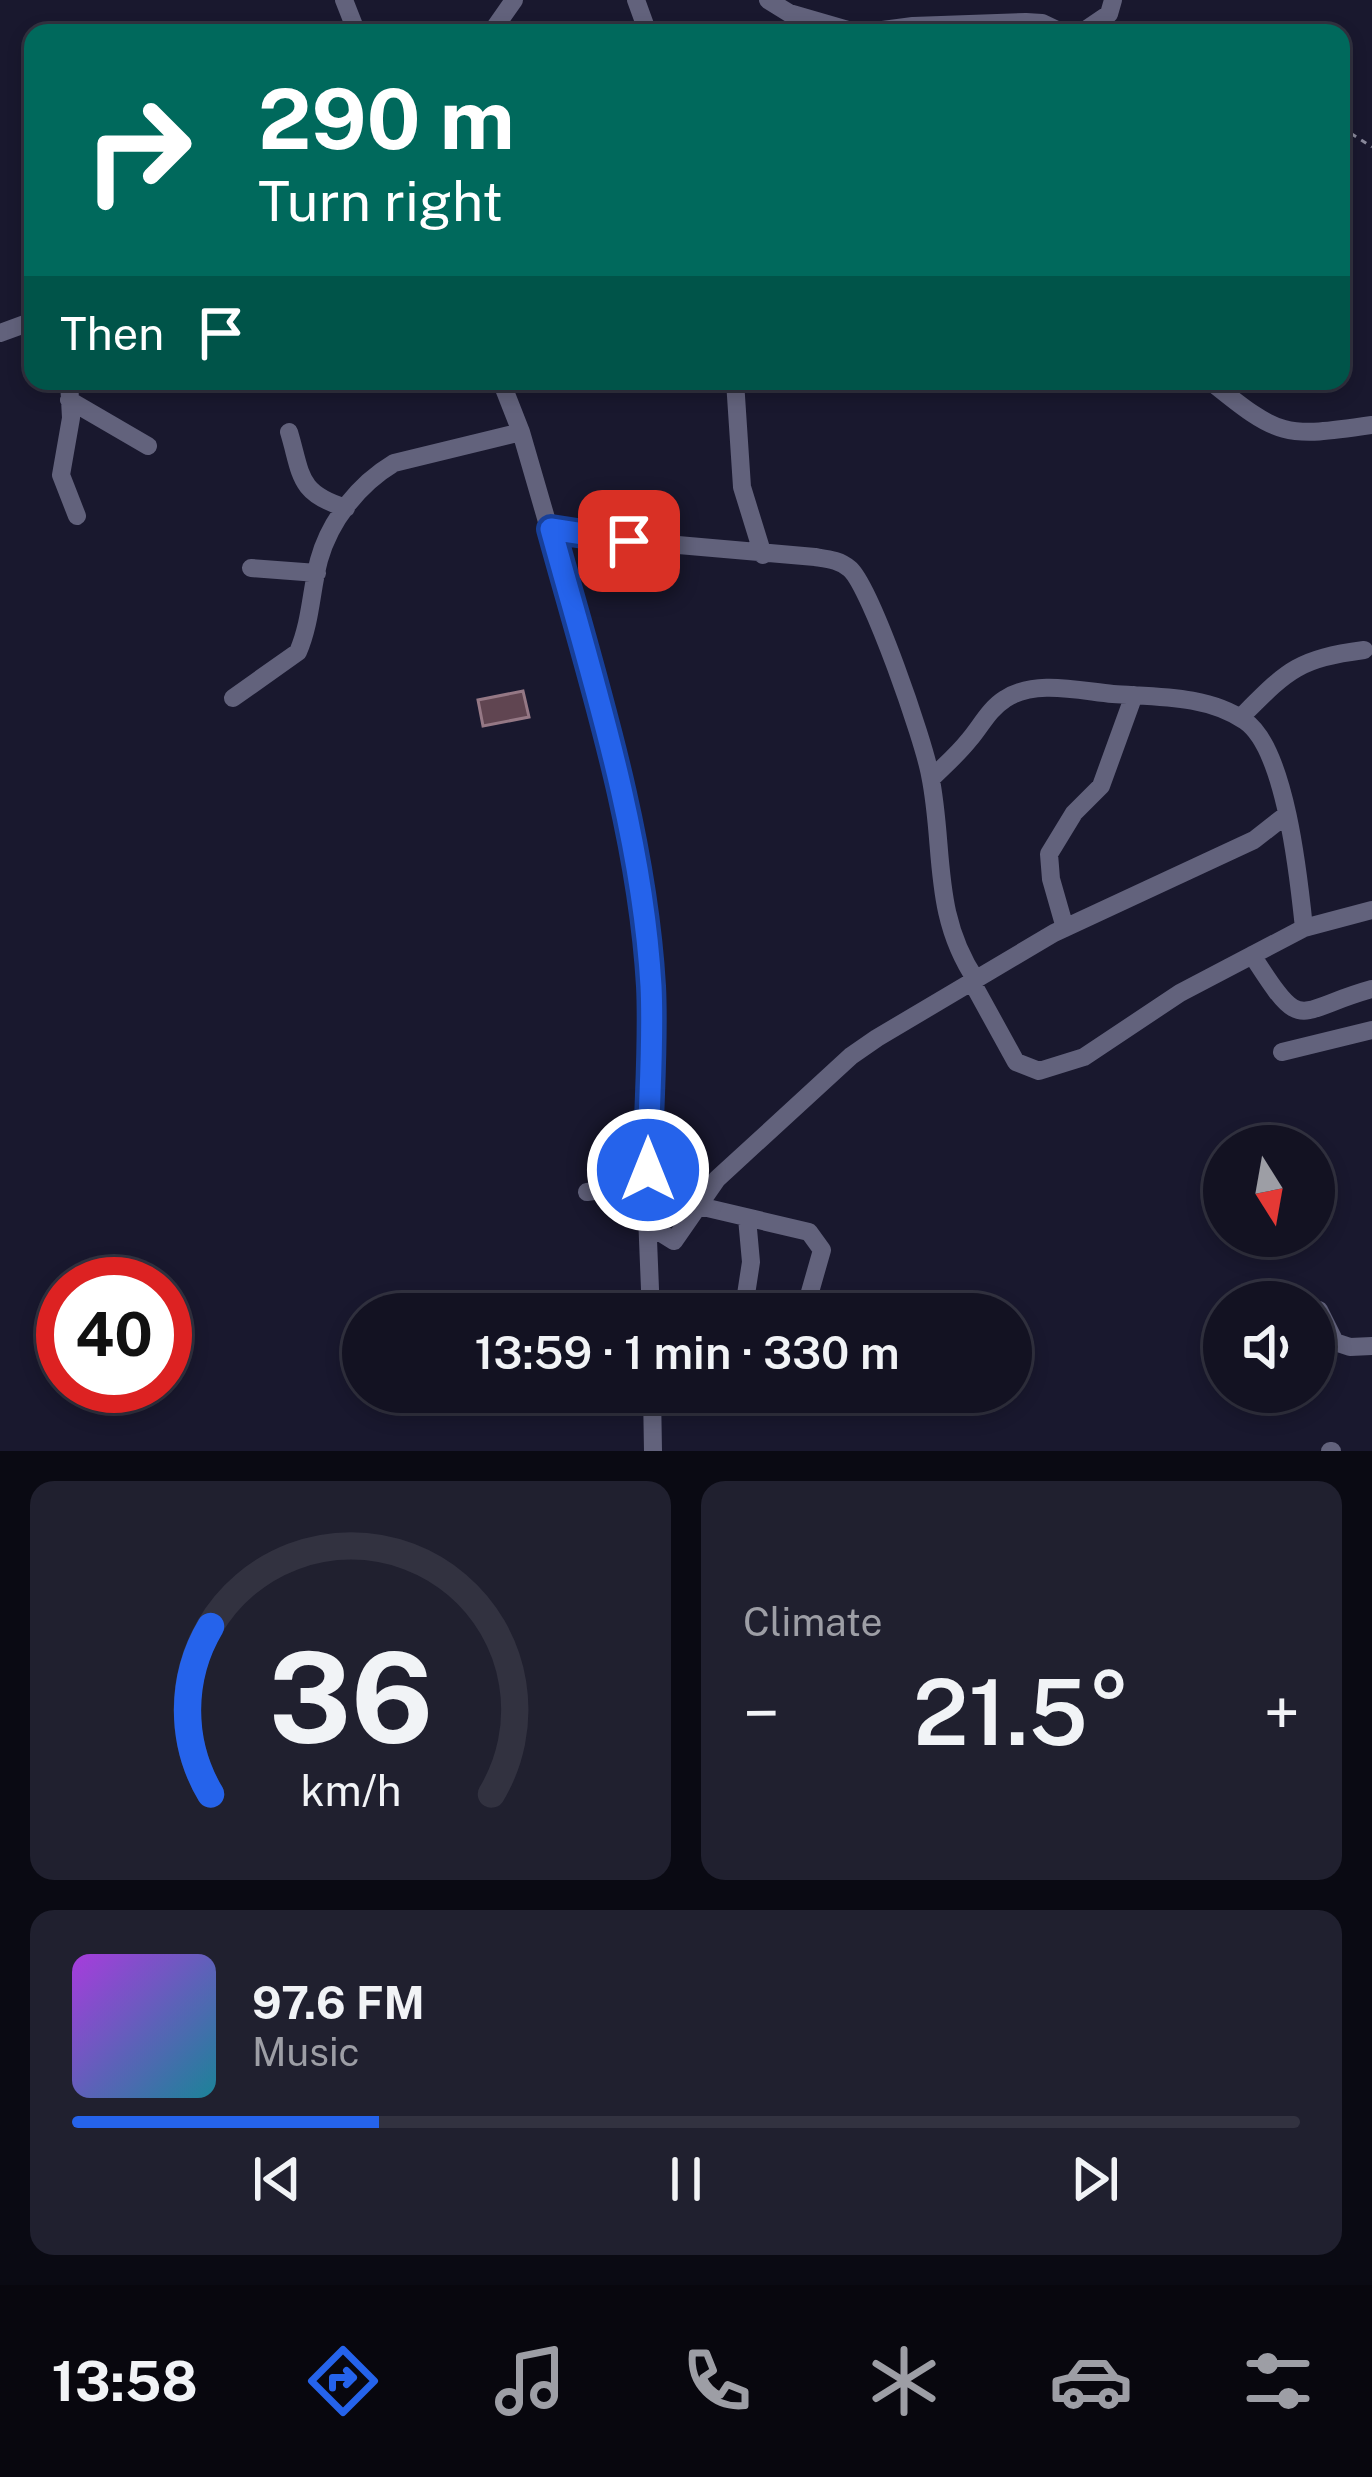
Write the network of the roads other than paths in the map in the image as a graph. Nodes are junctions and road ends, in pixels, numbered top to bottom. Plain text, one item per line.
1 (768, 0) edge
2 (1113, 0) edge
3 (824, 24) edge
4 (991, 24) edge
5 (1033, 24) edge
6 (1096, 24) edge
7 (505, 390) edge
8 (736, 390) edge
9 (1221, 390) edge
10 (69, 391) edge
11 (1372, 425) edge
12 (289, 432) dead end
13 (521, 432) junction
14 (148, 446) dead end
15 (346, 508) junction
16 (77, 516) dead end
17 (551, 529) junction
18 (764, 555) junction
19 (251, 568) dead end
20 (317, 573) junction
21 (1364, 650) dead end
22 (1134, 695) junction
23 (233, 698) dead end
24 (1240, 718) junction
25 (931, 779) junction
26 (1286, 815) junction
27 (1372, 910) edge
28 (1065, 928) junction
29 (1304, 928) junction
30 (1252, 956) junction
31 (974, 981) junction
32 (1372, 989) edge
33 (1372, 1030) edge
34 (1282, 1052) dead end
35 (648, 1125) junction
36 (587, 1192) dead end
37 (699, 1206) junction
38 (748, 1218) junction
39 (650, 1226) junction
40 (810, 1292) dead end
41 (651, 1293) edge
42 (746, 1293) edge
43 (1335, 1342) edge
44 (1372, 1346) edge
45 (652, 1413) edge
46 (653, 1451) edge

1 - 3 street
2 - 6 street
4 - 5 street
7 - 13 street
8 - 18 street
9 - 11 street
10 - 14 street
10 - 16 street
12 - 15 street
13 - 15 street
13 - 17 street
15 - 20 street
17 - 18 street
17 - 35 street
18 - 25 street
19 - 20 street
20 - 23 street
21 - 24 street
22 - 24 street
22 - 25 street
22 - 28 street
24 - 26 street
25 - 31 street
26 - 28 street
26 - 29 street
27 - 29 street
28 - 31 street
29 - 30 street
30 - 31 street
30 - 32 street
31 - 37 street
33 - 34 street
35 - 36 street
35 - 39 street
37 - 38 street
37 - 39 street
38 - 40 street
38 - 42 street
39 - 41 street
43 - 44 street
45 - 46 street

